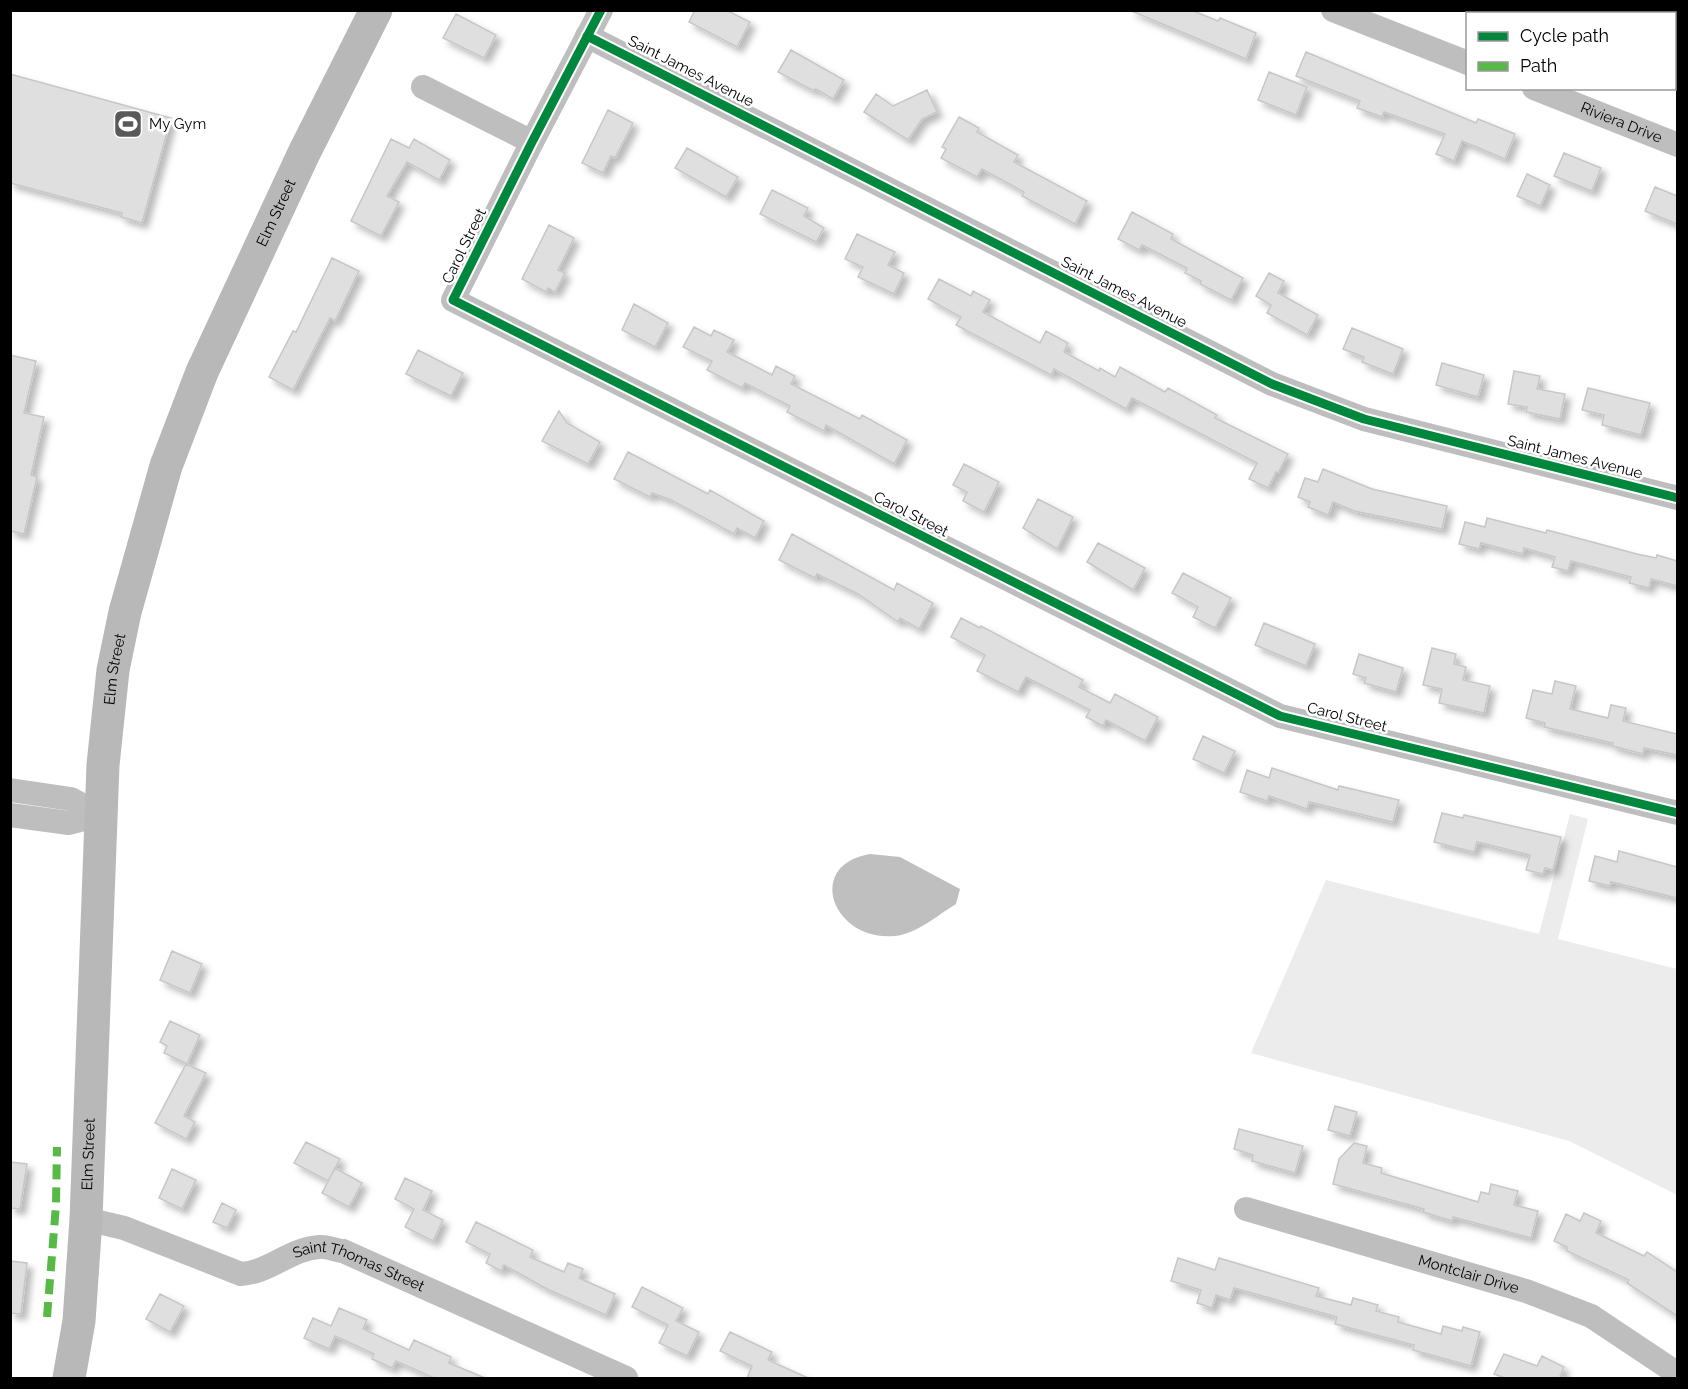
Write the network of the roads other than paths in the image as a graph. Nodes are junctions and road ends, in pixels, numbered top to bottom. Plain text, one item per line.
1 (376, 10) edge
2 (601, 10) edge
3 (1333, 10) edge
4 (587, 36) junction
5 (1466, 63) edge
6 (423, 87) dead end
7 (1539, 90) edge
8 (532, 142) junction
9 (1677, 144) edge
10 (1677, 498) edge
11 (10, 790) edge
12 (1677, 813) edge
13 (10, 815) edge
14 (100, 815) junction
15 (1246, 1209) dead end
16 (86, 1219) junction
17 (1677, 1374) edge
18 (69, 1378) edge
19 (626, 1378) edge

1 - 14 main road, Elm Street
2 - 4 street, Carol Street
3 - 5 street
4 - 8 street, Carol Street
4 - 10 street, Saint James Avenue
6 - 8 street
7 - 9 street, Riviera Drive
8 - 12 street, Carol Street
11 - 14 street
13 - 14 street
14 - 16 main road, Elm Street
15 - 17 street, Montclair Drive
16 - 18 main road, Elm Street
16 - 19 street, Saint Thomas Street

